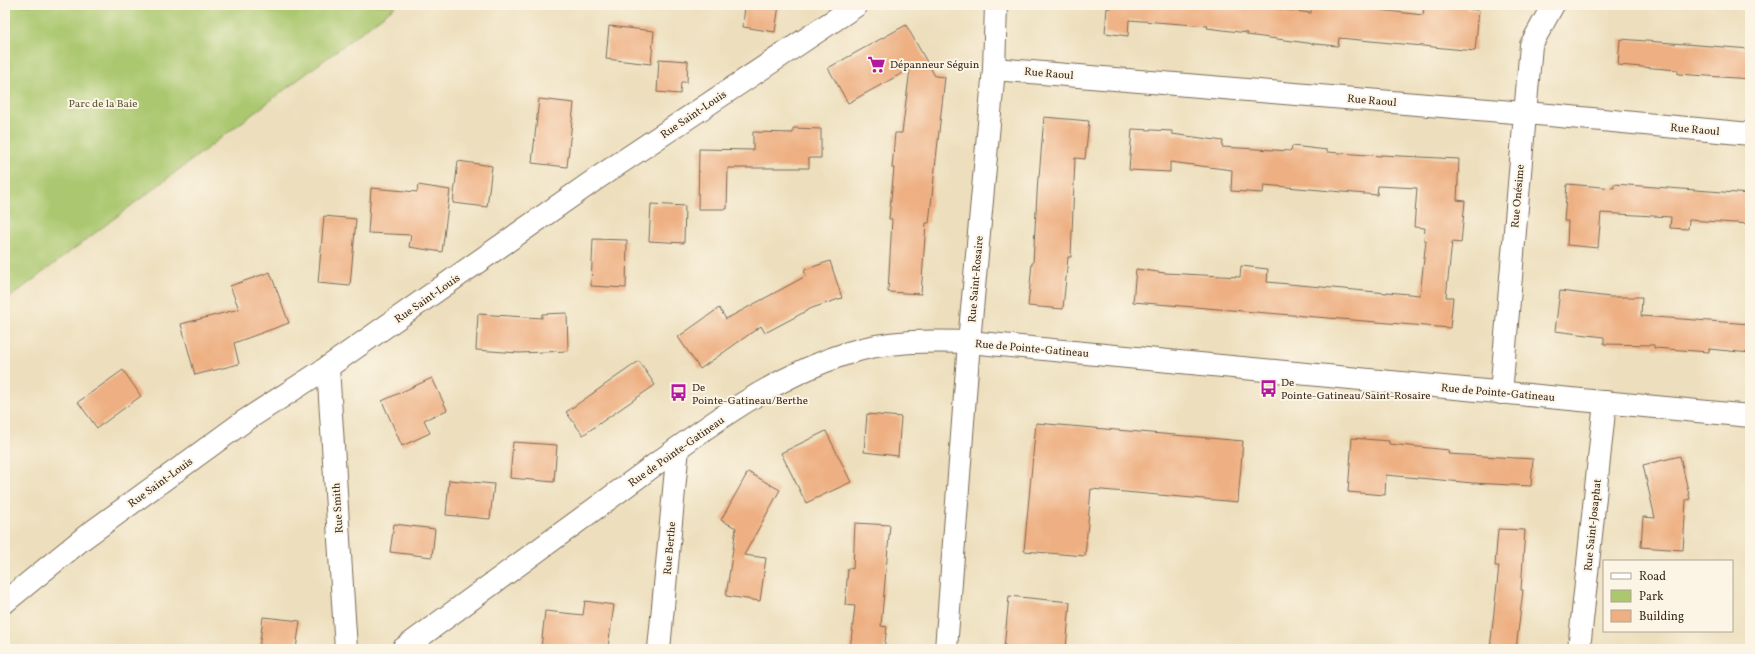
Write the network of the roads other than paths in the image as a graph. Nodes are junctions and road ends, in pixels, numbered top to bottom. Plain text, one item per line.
1 (857, 5) edge
2 (996, 5) edge
3 (1553, 5) edge
4 (994, 69) junction
5 (1524, 113) junction
6 (1750, 134) edge
7 (969, 342) junction
8 (328, 367) junction
9 (1501, 393) junction
10 (1605, 402) junction
11 (1750, 416) edge
12 (678, 448) junction
13 (5, 602) edge
14 (346, 649) edge
15 (403, 649) edge
16 (659, 649) edge
17 (946, 649) edge
18 (1579, 649) edge

1 - 8 street, Rue Saint-Louis
2 - 4 street, Rue Saint-Rosaire
3 - 5 street, Rue Onésime
4 - 5 street, Rue Raoul
4 - 7 street, Rue Saint-Rosaire
5 - 6 street, Rue Raoul
5 - 9 street, Rue Onésime
7 - 9 street, Rue de Pointe-Gatineau
7 - 12 street, Rue de Pointe-Gatineau
7 - 17 street, Rue Saint-Rosaire
8 - 13 street, Rue Saint-Louis
8 - 14 street, Rue Smith
9 - 10 street, Rue de Pointe-Gatineau
10 - 11 street, Rue de Pointe-Gatineau
10 - 18 street, Rue Saint-Josaphat
12 - 15 street, Rue de Pointe-Gatineau
12 - 16 street, Rue Berthe

